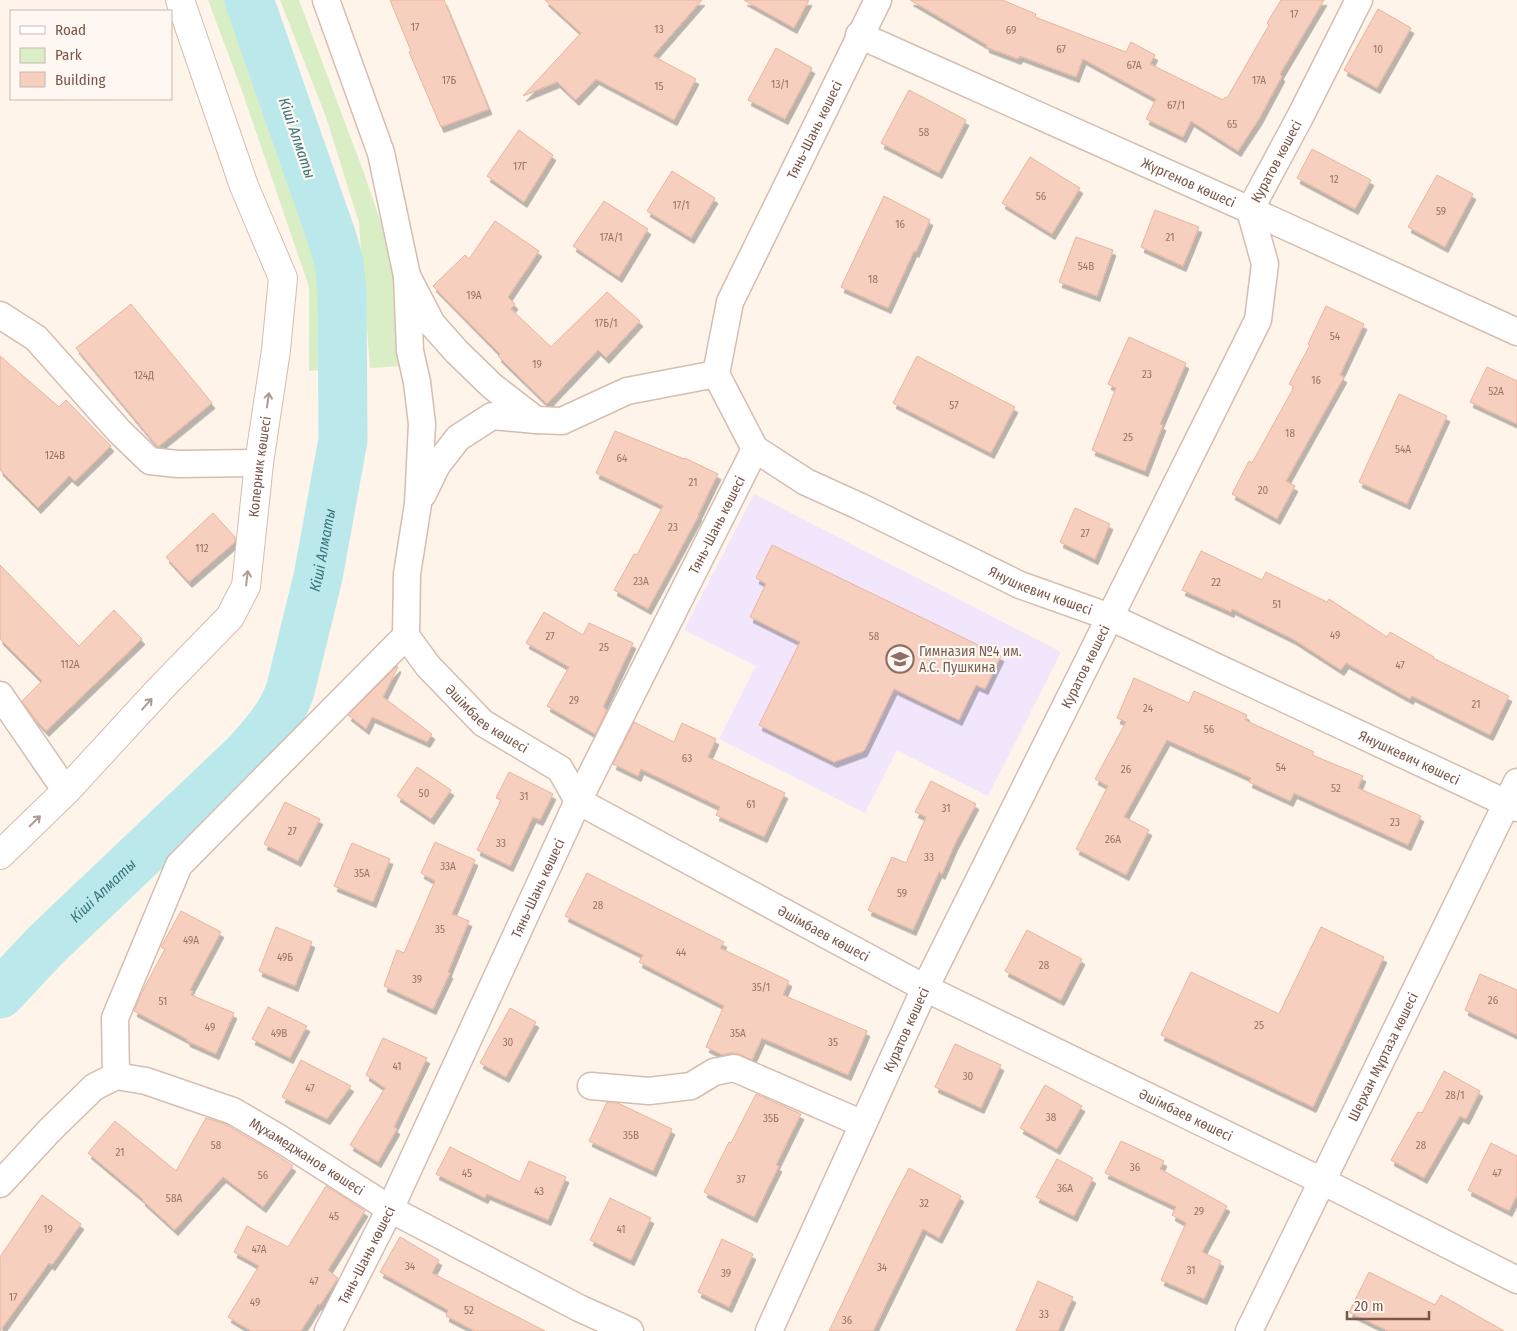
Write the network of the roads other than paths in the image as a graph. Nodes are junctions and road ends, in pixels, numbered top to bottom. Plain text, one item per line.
1 (180, 0) edge
2 (326, 0) edge
3 (878, 0) edge
4 (1359, 0) edge
5 (859, 36) junction
6 (1250, 210) junction
7 (407, 276) junction
8 (0, 315) edge
9 (1517, 332) edge
10 (716, 374) junction
11 (536, 420) junction
12 (756, 449) junction
13 (259, 463) junction
14 (418, 504) junction
15 (1110, 617) junction
16 (406, 636) junction
17 (0, 695) edge
18 (66, 790) junction
19 (1514, 798) edge
20 (578, 801) junction
21 (0, 855) edge
22 (925, 988) junction
23 (116, 1076) junction
24 (590, 1086) dead end
25 (863, 1124) junction
26 (1322, 1180) junction
27 (0, 1184) edge
28 (390, 1209) junction
29 (1517, 1280) edge
30 (328, 1331) edge
31 (630, 1331) edge
32 (769, 1331) edge
33 (1249, 1331) edge

13 -> 1 street, Коперник көшесі
2 - 7 street
3 - 5 street, Тянь-Шань көшесі
4 - 6 street, Куратов көшесі
5 - 6 street, Жүргенов көшесі
5 - 10 street, Тянь-Шань көшесі
6 - 9 street, Жүргенов көшесі
6 - 15 street, Куратов көшесі
7 - 11 street
7 - 14 street
8 - 13 street
10 - 11 street
10 - 12 street, Янушкевич көшесі
11 - 14 street
12 - 15 street, Янушкевич көшесі
12 - 20 street, Тянь-Шань көшесі
18 -> 13 street, Коперник көшесі
14 - 16 street
15 - 19 street, Янушкевич көшесі
15 - 22 street, Куратов көшесі
16 - 20 street, Әшімбаев көшесі
16 - 23 street
17 - 18 street
21 -> 18 street, Коперник көшесі
19 - 26 street, Шерхан Мұртаза көшесі
20 - 22 street, Әшімбаев көшесі
20 - 28 street, Тянь-Шань көшесі
22 - 25 street, Куратов көшесі
22 - 26 street, Әшімбаев көшесі
23 - 27 street
23 - 28 street, Мұхамеджанов көшесі
24 - 25 street
25 - 32 street, Куратов көшесі
26 - 29 street, Әшімбаев көшесі
26 - 33 street, Шерхан Мұртаза көшесі
28 - 30 street, Тянь-Шань көшесі
28 - 31 street, Мұхамеджанов көшесі

